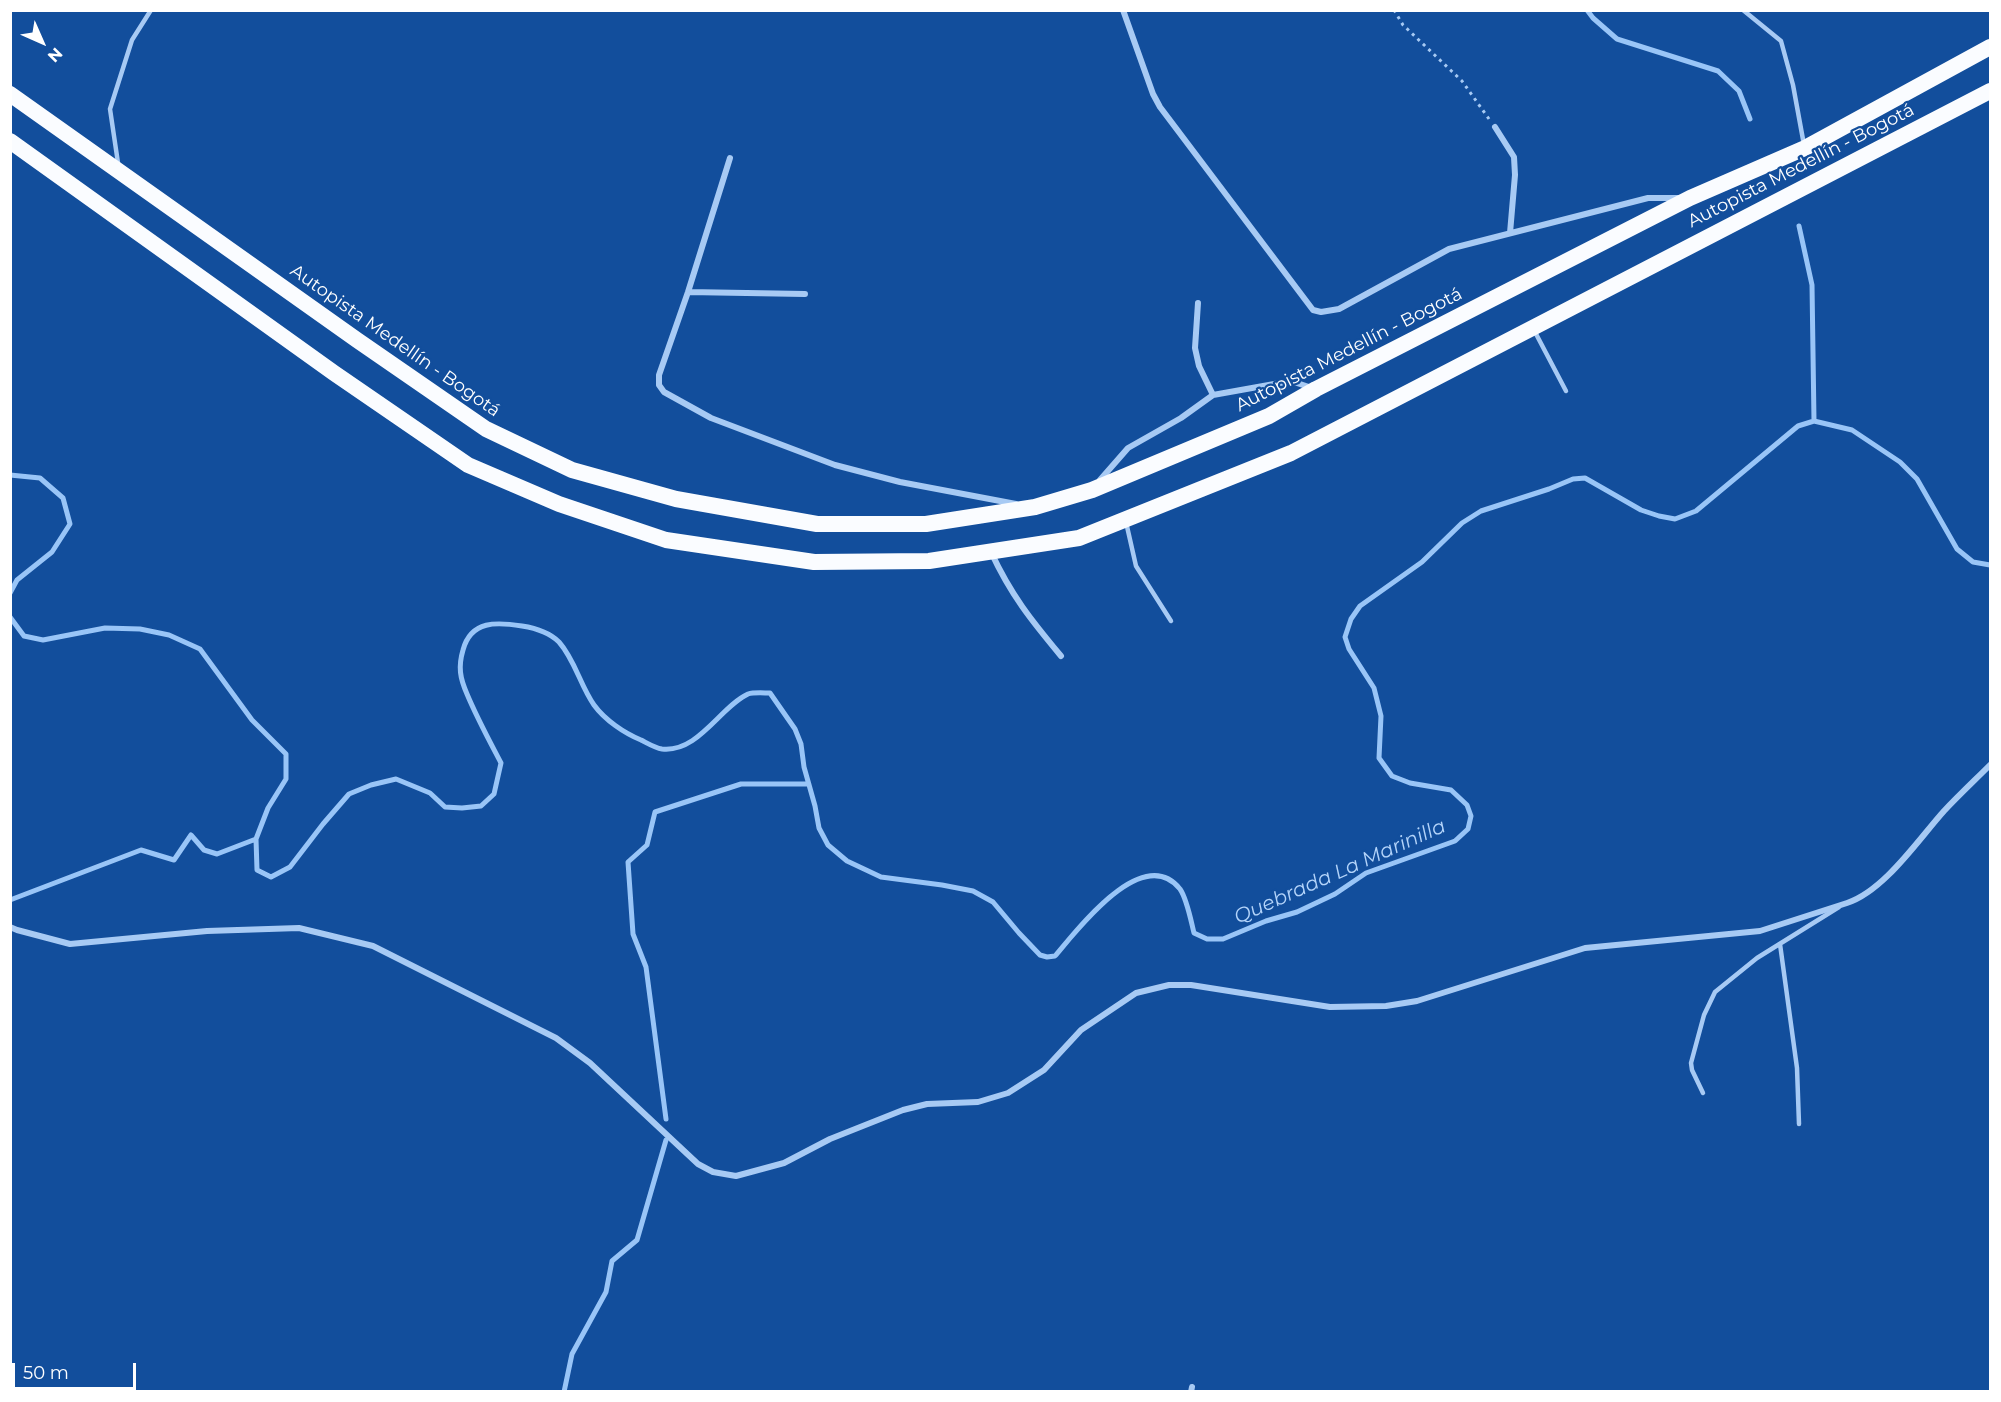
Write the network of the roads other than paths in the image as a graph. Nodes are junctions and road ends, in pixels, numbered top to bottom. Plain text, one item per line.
1 (151, 10) edge
2 (1123, 10) edge
3 (1743, 10) edge
4 (1990, 47) edge
5 (1990, 91) edge
6 (10, 94) edge
7 (1496, 127) road end
8 (10, 141) edge
9 (1805, 148) junction
10 (730, 158) dead end
11 (119, 172) junction
12 (1690, 198) junction
13 (1510, 233) junction
14 (688, 292) junction
15 (805, 294) dead end
16 (1198, 303) dead end
17 (1533, 327) junction
18 (1316, 389) junction
19 (1566, 392) dead end
20 (1213, 394) junction
21 (1092, 490) junction
22 (1035, 507) junction
23 (1126, 520) junction
24 (991, 552) junction
25 (1171, 621) dead end
26 (1061, 656) dead end
27 (1990, 765) edge
28 (1847, 903) junction
29 (10, 927) edge
30 (1780, 944) junction
31 (1703, 1093) dead end
32 (1798, 1124) dead end

1 - 11 lane
2 - 13 street
3 - 9 lane
4 - 9 highway, Autopista Medellín - Bogotá
5 - 17 highway, Autopista Medellín - Bogotá
6 - 11 highway, Autopista Medellín - Bogotá
7 - 13 street
8 - 24 highway, Autopista Medellín - Bogotá
9 - 12 highway, Autopista Medellín - Bogotá
10 - 14 street
11 - 22 highway, Autopista Medellín - Bogotá
12 - 13 street
12 - 18 highway, Autopista Medellín - Bogotá
14 - 15 street
14 - 22 street
16 - 20 street
17 - 19 lane
17 - 23 highway, Autopista Medellín - Bogotá
18 - 20 street
18 - 21 highway, Autopista Medellín - Bogotá
20 - 21 street
21 - 22 highway, Autopista Medellín - Bogotá
23 - 24 highway, Autopista Medellín - Bogotá
23 - 25 lane
24 - 26 street
27 - 28 street
28 - 29 street
28 - 30 lane
30 - 31 lane
30 - 32 lane

